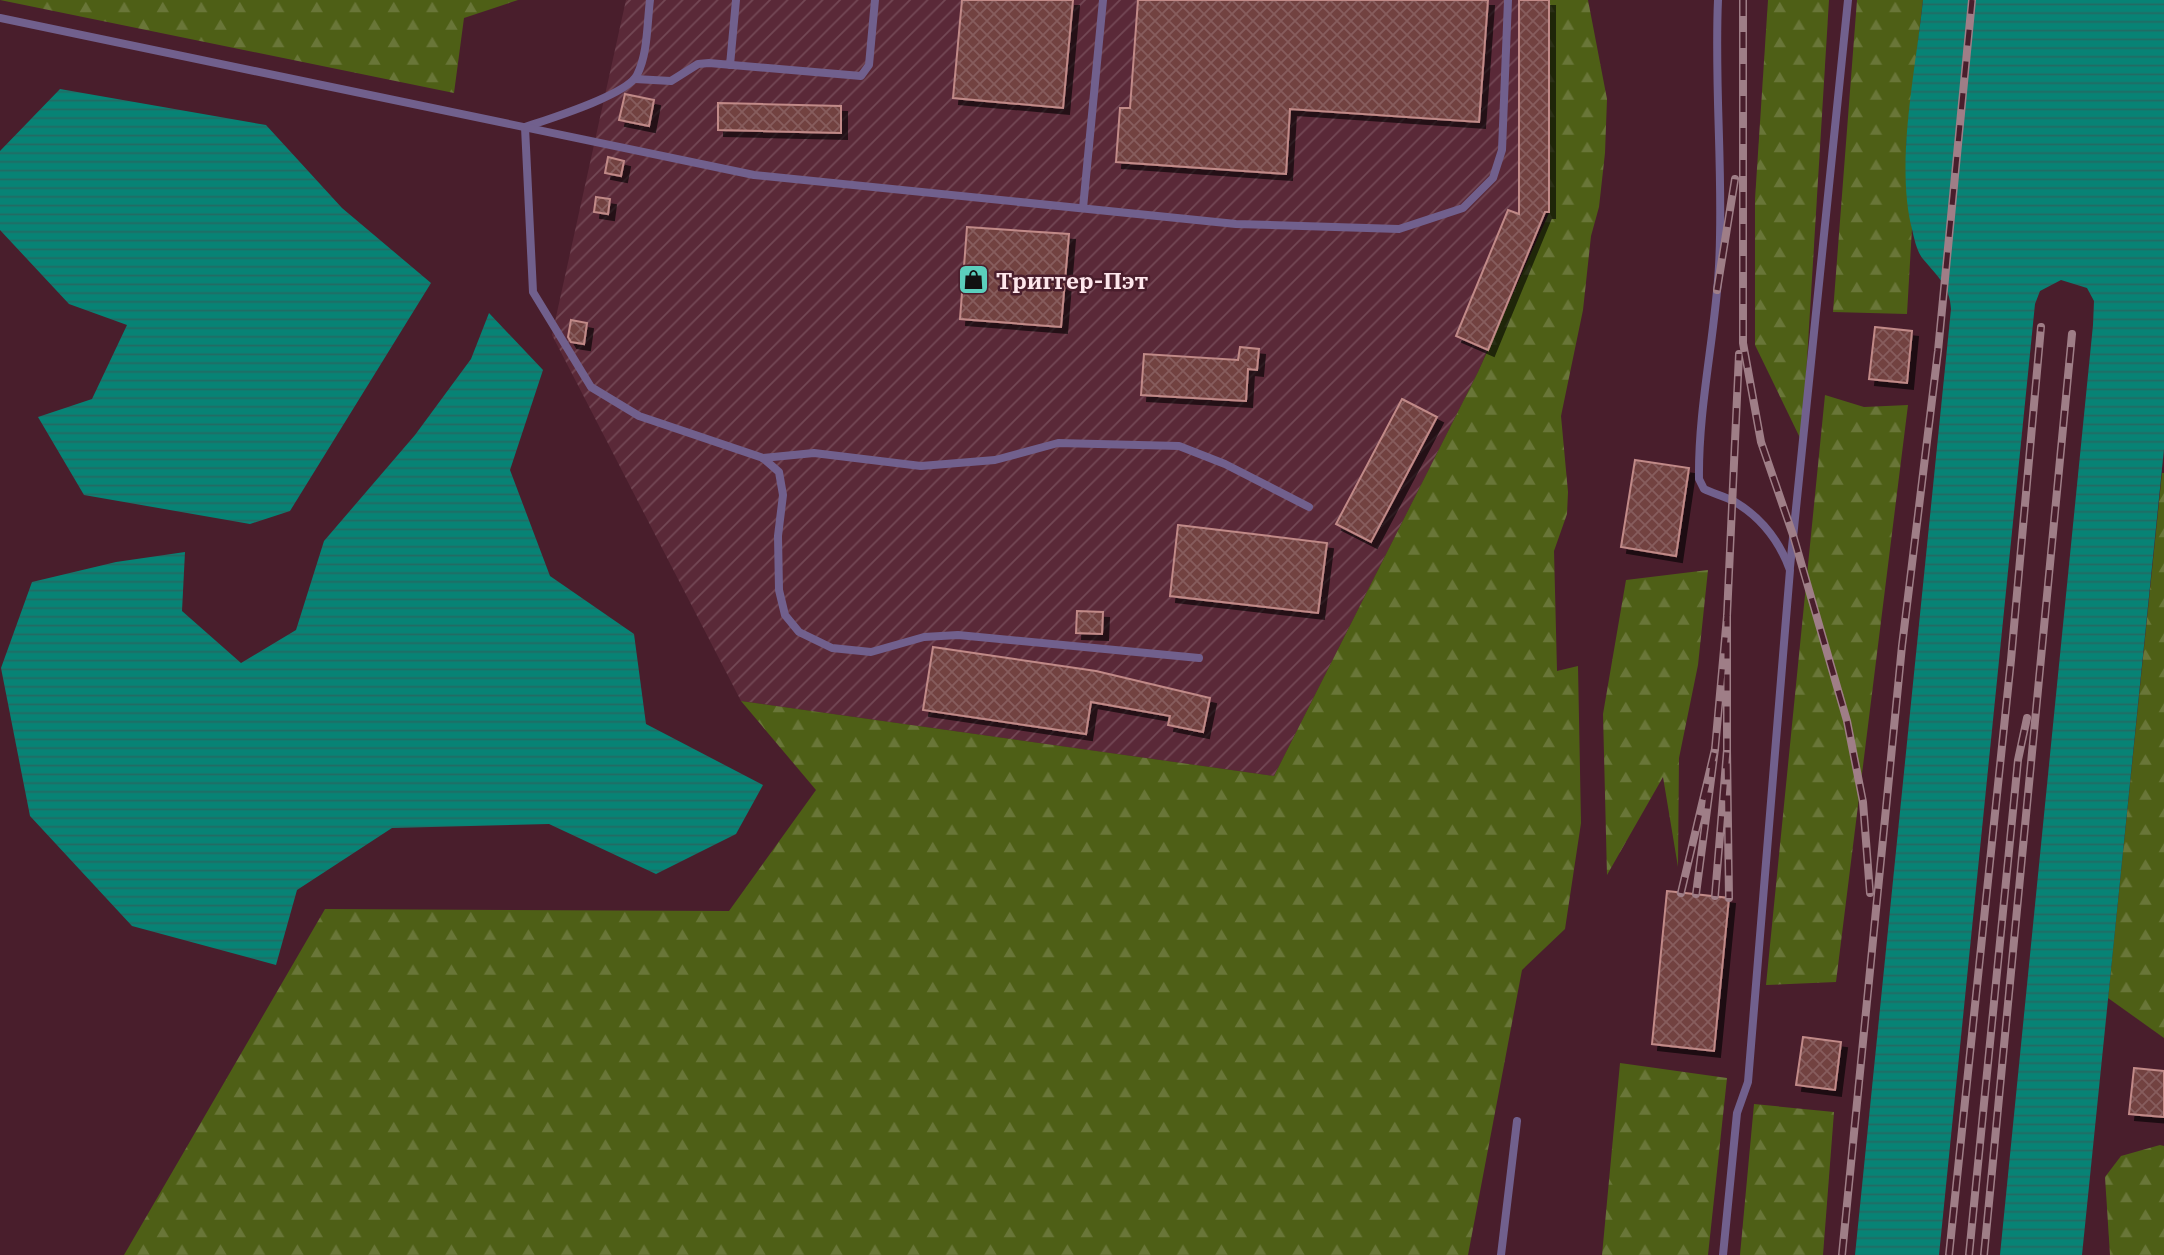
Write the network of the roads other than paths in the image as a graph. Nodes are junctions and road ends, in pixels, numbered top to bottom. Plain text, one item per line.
1 (650, 0) edge
2 (736, 0) edge
3 (875, 0) edge
4 (1103, 0) edge
5 (1508, 0) edge
6 (1718, 0) edge
7 (1849, 0) edge
8 (0, 18) edge
9 (730, 65) junction
10 (635, 79) junction
11 (525, 127) junction
12 (1083, 208) junction
13 (763, 457) junction
14 (1309, 507) dead end
15 (1790, 570) junction
16 (1199, 658) dead end
17 (1517, 1121) dead end
18 (1501, 1255) edge
19 (1723, 1255) edge

1 - 10 lane
2 - 9 lane
3 - 9 lane
4 - 12 lane
5 - 12 lane
6 - 15 lane
7 - 15 lane
8 - 11 lane
9 - 10 lane
10 - 11 lane
11 - 12 lane
11 - 13 lane
13 - 14 lane
13 - 16 lane
15 - 19 lane
17 - 18 lane

